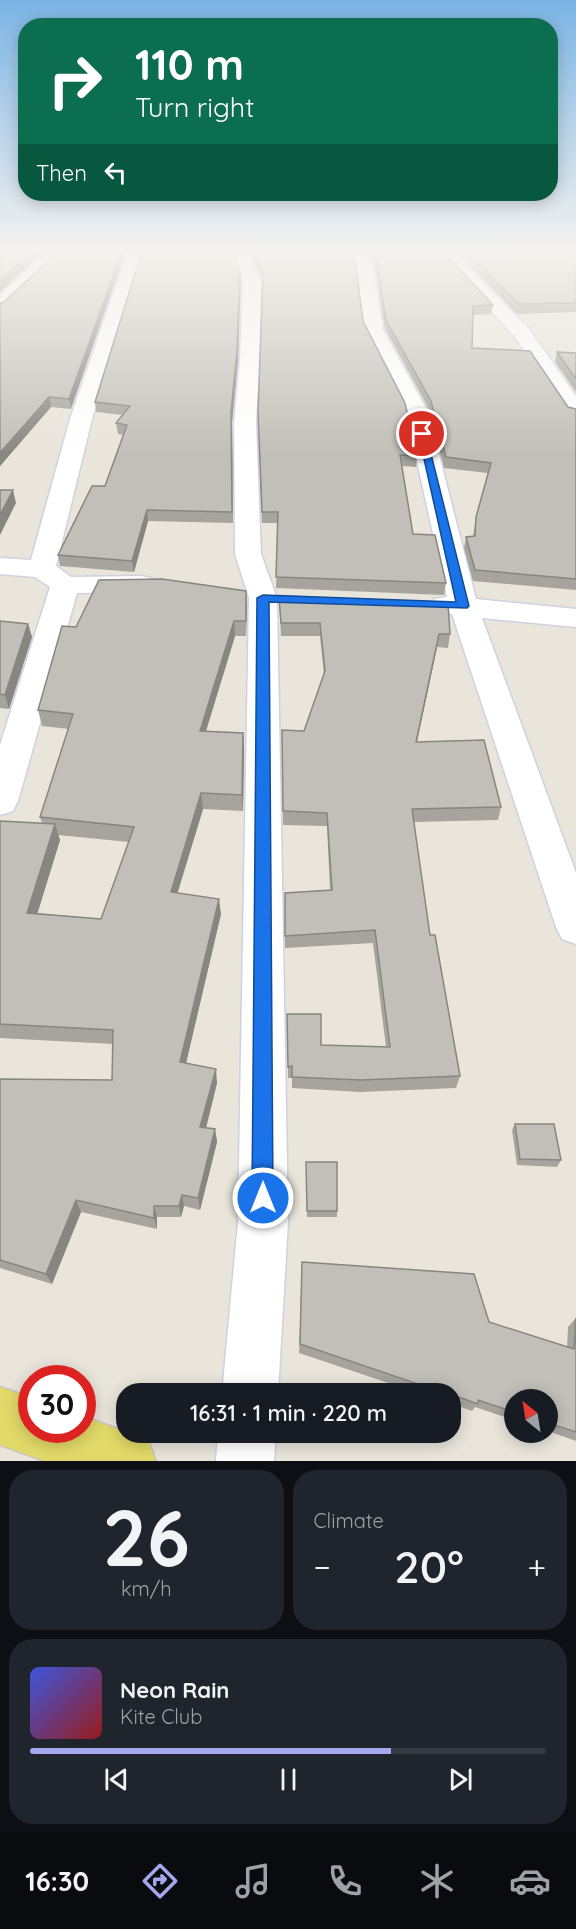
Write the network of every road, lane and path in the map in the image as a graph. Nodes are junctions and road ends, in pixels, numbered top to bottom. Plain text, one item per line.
1 (114, 319) edge
2 (251, 319) edge
3 (372, 319) edge
4 (509, 319) edge
5 (576, 411) edge
6 (0, 566) edge
7 (54, 577) junction
8 (164, 584) edge
9 (416, 604) edge
10 (463, 606) junction
11 (576, 618) edge
12 (0, 801) edge
13 (576, 927) edge
14 (251, 1383) edge
15 (0, 1416) edge
16 (18, 1422) edge
17 (76, 1443) edge
18 (247, 1443) edge
19 (127, 1461) edge
20 (245, 1461) edge

1 - 7 street
2 - 14 street
3 - 10 street
4 - 5 street
6 - 7 street
7 - 8 street
7 - 12 street
9 - 10 street
10 - 11 street
10 - 13 street
15 - 16 main road
17 - 19 main road
18 - 20 street

